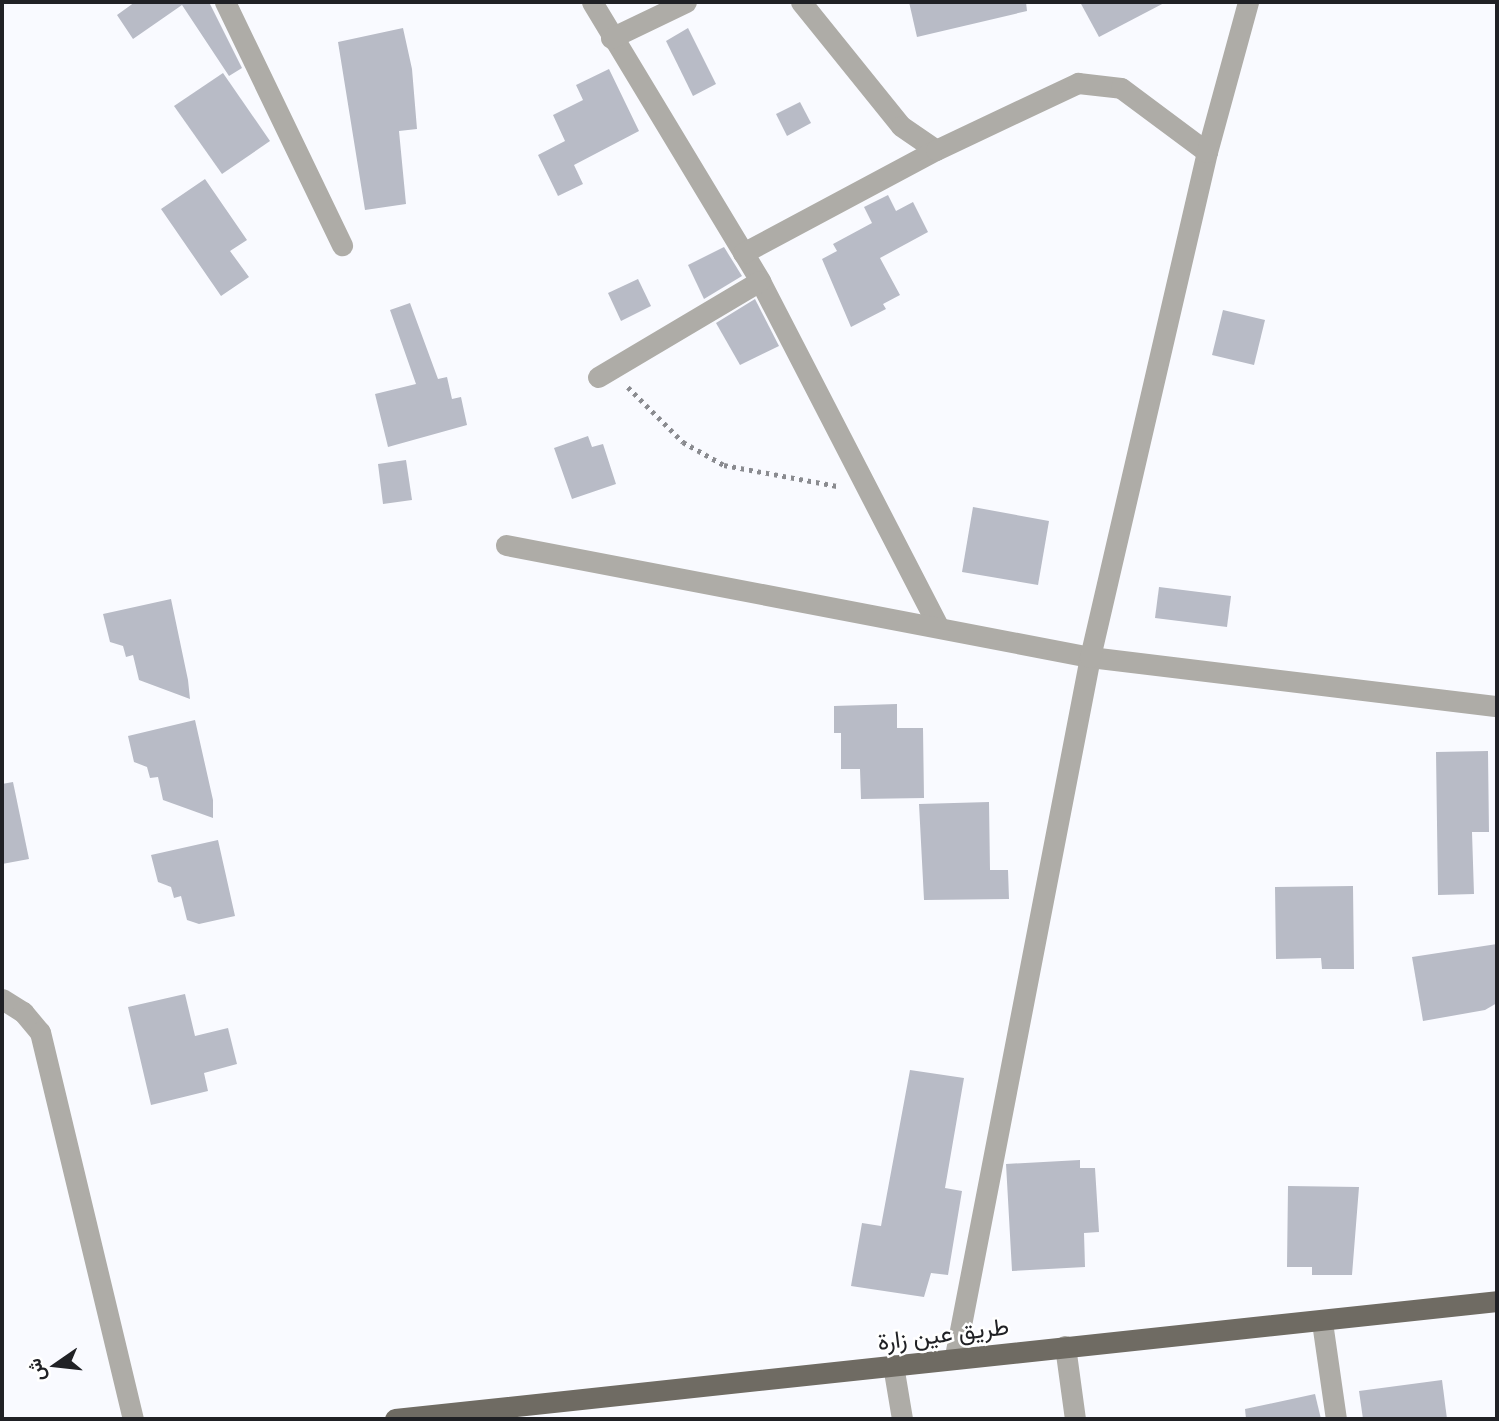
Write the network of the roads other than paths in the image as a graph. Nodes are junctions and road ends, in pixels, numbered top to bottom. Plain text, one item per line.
1 (225, 2) edge
2 (592, 2) edge
3 (686, 2) edge
4 (801, 2) edge
5 (1248, 2) edge
6 (611, 38) junction
7 (936, 150) junction
8 (1208, 152) junction
9 (342, 245) dead end
10 (743, 253) junction
11 (760, 281) junction
12 (604, 373) road end
13 (506, 545) dead end
14 (938, 626) junction
15 (1090, 657) junction
16 (1497, 705) edge
17 (2, 999) edge
18 (1497, 1300) edge
19 (1322, 1322) junction
20 (1065, 1346) junction
21 (955, 1356) junction
22 (893, 1366) junction
23 (134, 1419) edge
24 (395, 1419) edge
25 (902, 1419) edge
26 (1075, 1419) edge
27 (1336, 1419) edge

1 - 9 street
2 - 6 street
3 - 6 street
4 - 7 street
5 - 8 street
6 - 10 street
7 - 8 street
7 - 10 street
8 - 15 street
10 - 11 street
11 - 12 street
11 - 14 street
13 - 14 street
14 - 15 street
15 - 16 street
15 - 21 street
17 - 23 street
18 - 19 main road, طريق عين زارة
19 - 20 main road, طريق عين زارة
19 - 27 street
20 - 21 main road, طريق عين زارة
20 - 26 street
21 - 22 main road, طريق عين زارة
22 - 24 main road, طريق عين زارة
22 - 25 street

